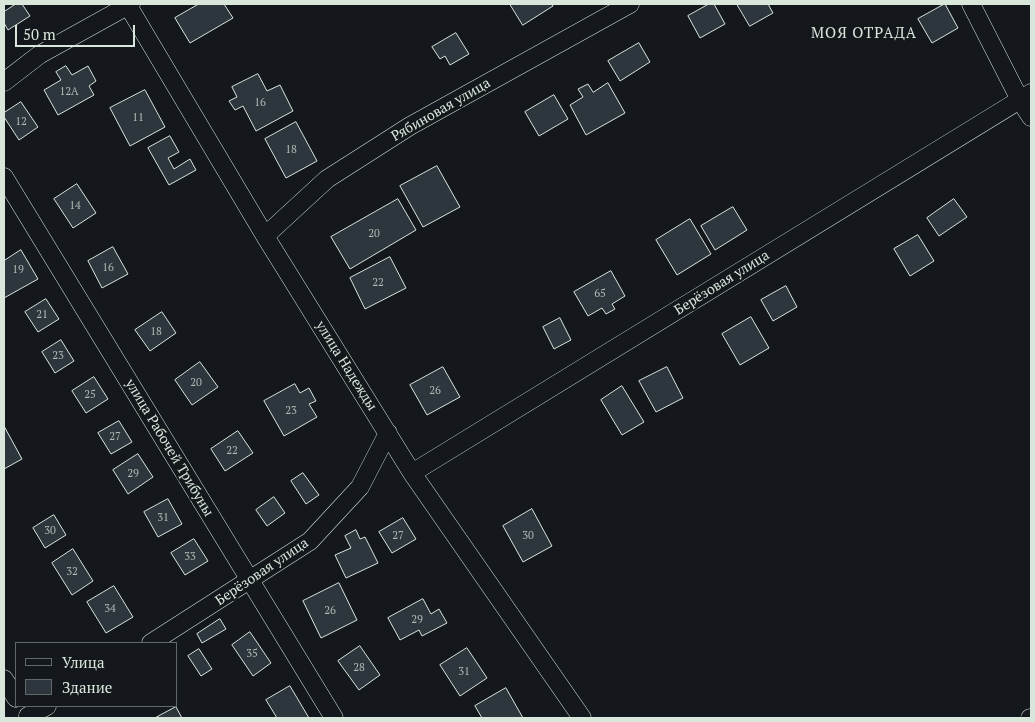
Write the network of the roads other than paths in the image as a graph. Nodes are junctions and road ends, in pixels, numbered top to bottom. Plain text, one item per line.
1 (129, 4) edge
2 (630, 4) edge
3 (971, 4) edge
4 (4, 82) edge
5 (1026, 96) edge
6 (1031, 116) edge
7 (4, 177) edge
8 (265, 236) junction
9 (388, 433) junction
10 (412, 473) junction
11 (250, 581) junction
12 (153, 642) edge
13 (4, 679) edge
14 (15, 696) edge
15 (44, 707) edge
16 (26, 713) edge
17 (334, 718) edge
18 (582, 718) edge

1 - 4 street
1 - 8 street, улица Надежды
2 - 8 street, Рябиновая улица
3 - 5 street
5 - 6 street
5 - 10 street, Берёзовая улица
7 - 11 street, улица Рабочей Трибуны
8 - 9 street, улица Надежды
9 - 10 street, улица Надежды
9 - 11 street, Берёзовая улица
10 - 18 street, улица Надежды
11 - 12 street, Берёзовая улица
11 - 17 street, улица Рабочей Трибуны
13 - 14 street
15 - 16 street

